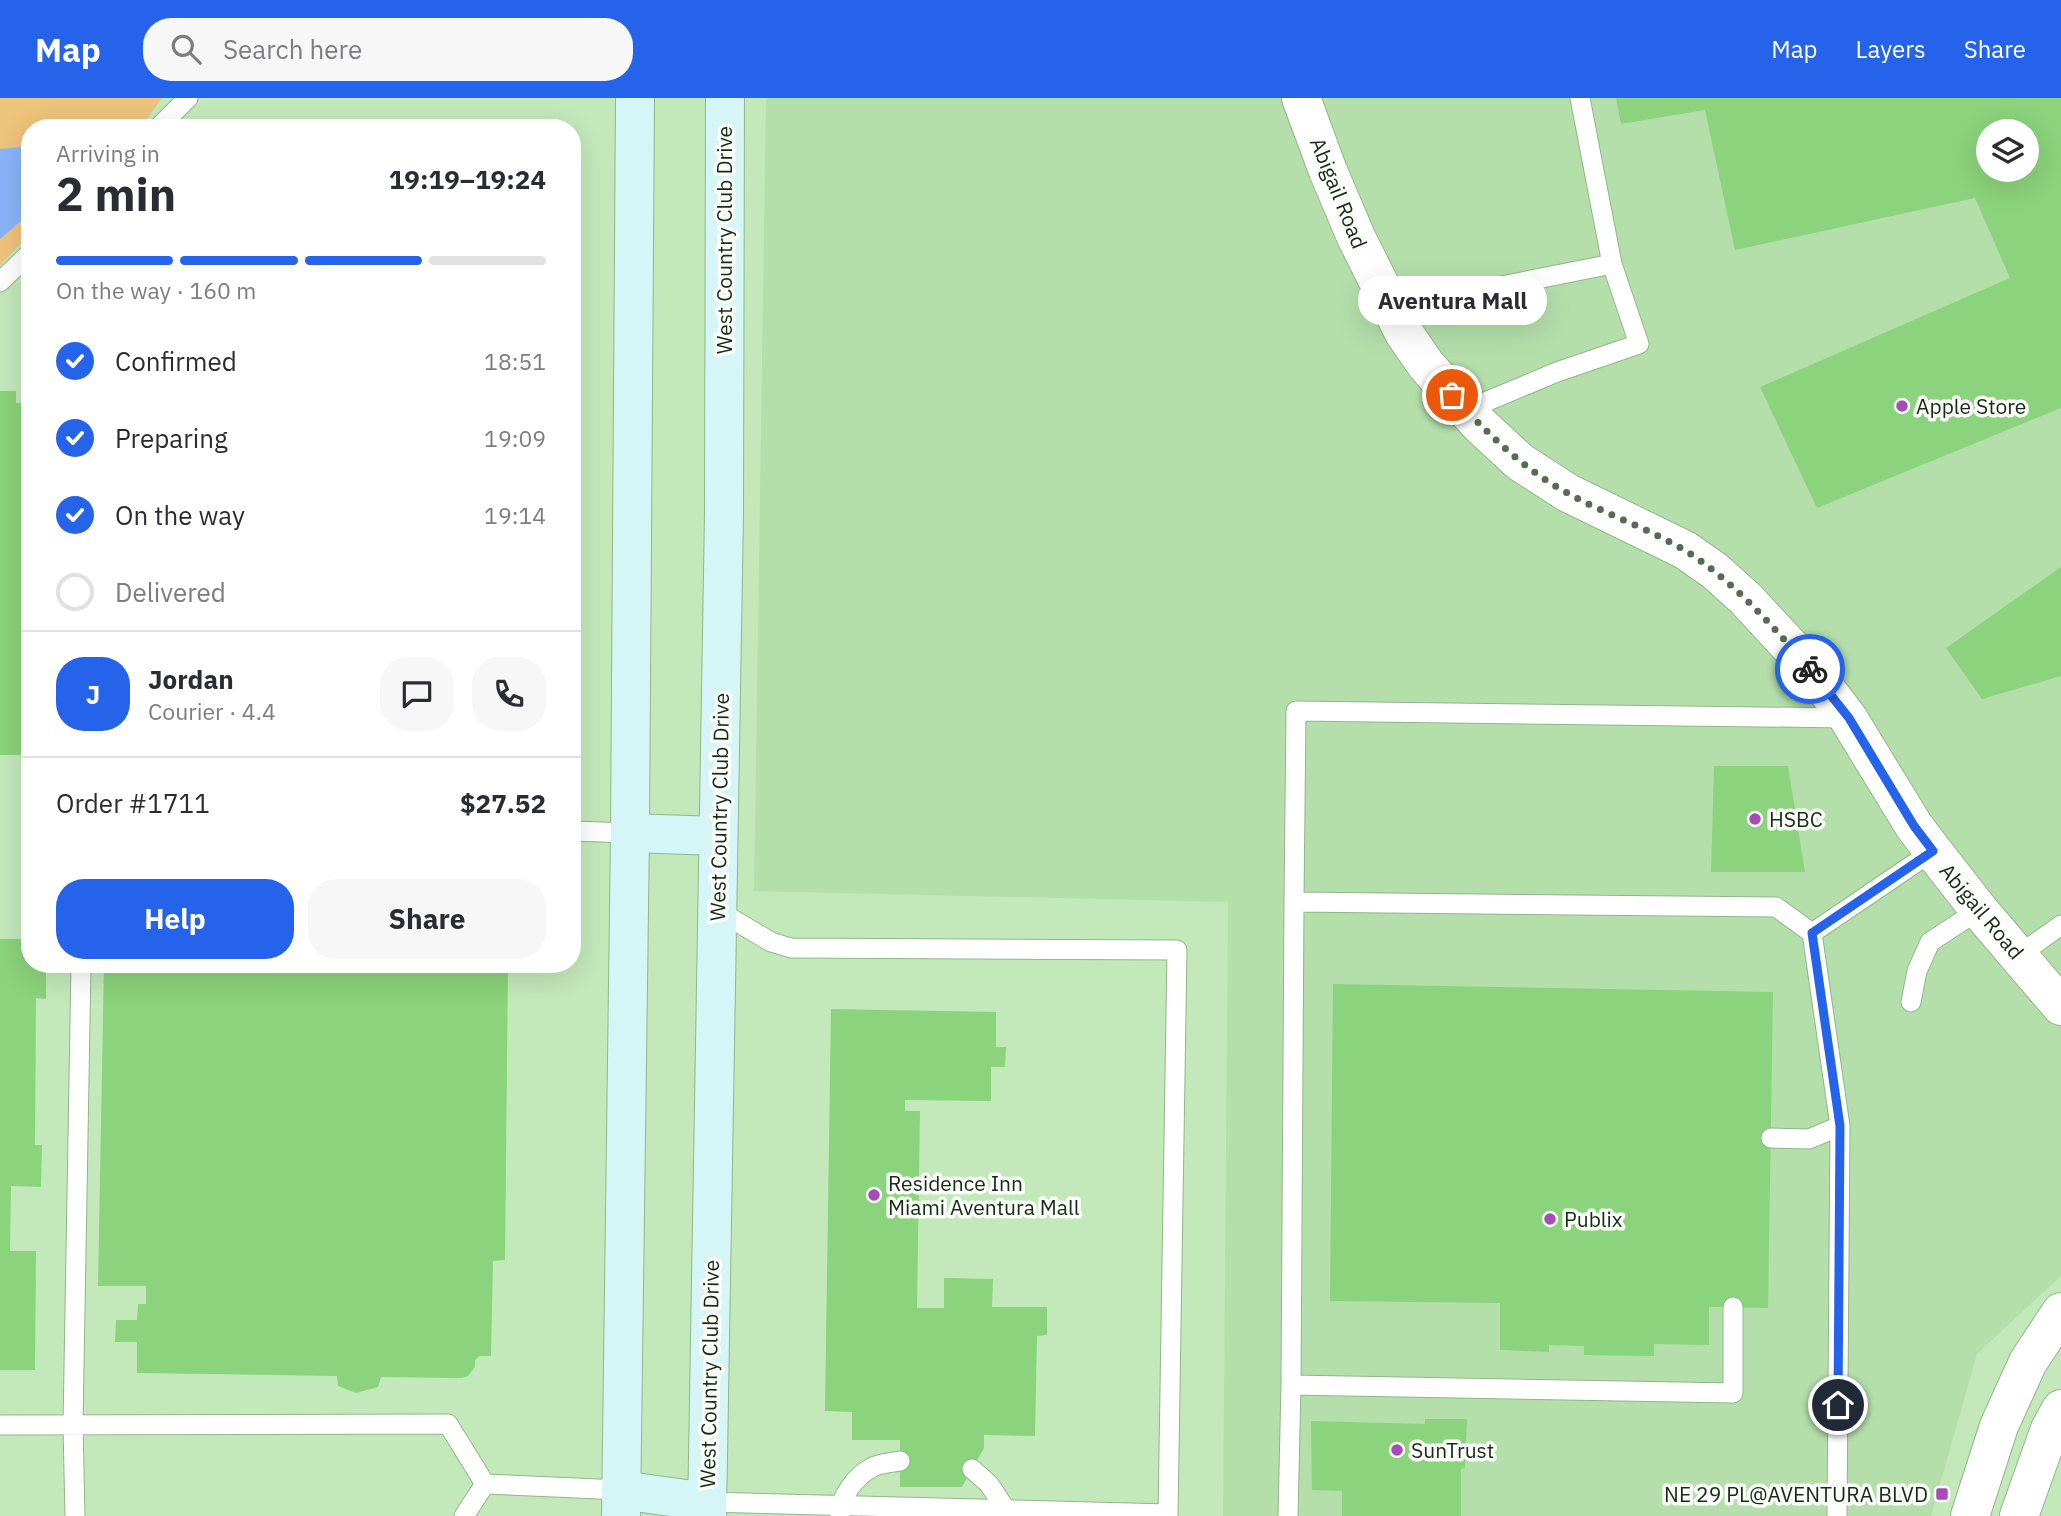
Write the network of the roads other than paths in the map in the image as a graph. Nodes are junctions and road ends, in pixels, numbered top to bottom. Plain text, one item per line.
1 (188, 98) edge
2 (635, 98) edge
3 (725, 98) edge
4 (1301, 98) edge
5 (1580, 98) edge
6 (167, 119) edge
7 (21, 262) edge
8 (1612, 264) junction
9 (0, 282) edge
10 (1391, 308) junction
11 (1466, 410) junction
12 (1849, 718) junction
13 (581, 831) edge
14 (630, 833) junction
15 (718, 836) junction
16 (1933, 851) junction
17 (1294, 902) junction
18 (1979, 909) junction
19 (717, 910) junction
20 (2061, 925) edge
21 (1812, 933) junction
22 (2019, 955) junction
23 (82, 973) edge
24 (1911, 1002) dead end
25 (2061, 1006) edge
26 (1840, 1126) junction
27 (1771, 1138) dead end
28 (1732, 1307) dead end
29 (2061, 1312) edge
30 (1291, 1385) junction
31 (2061, 1409) edge
32 (0, 1425) edge
33 (73, 1425) junction
34 (900, 1461) dead end
35 (972, 1469) dead end
36 (485, 1484) junction
37 (621, 1503) edge
38 (707, 1509) edge
39 (1006, 1510) junction
40 (840, 1511) edge
41 (1168, 1515) edge
42 (75, 1516) edge
43 (464, 1516) edge
44 (1288, 1516) edge
45 (1837, 1516) edge
46 (1970, 1516) edge
47 (2019, 1516) edge

1 - 6 lane
2 - 14 street
3 - 15 street, West Country Club Drive
4 - 10 street, Abigail Road
5 - 8 lane
7 - 9 lane
8 - 10 lane
8 - 11 lane
10 - 11 street, Abigail Road
11 - 12 street, Abigail Road
12 - 16 street, Abigail Road
12 - 17 lane
13 - 14 lane
14 - 15 street
14 - 37 street
15 - 19 street, West Country Club Drive
16 - 18 street, Abigail Road
16 - 21 lane
17 - 21 lane
17 - 30 lane
18 - 22 street, Abigail Road
18 - 24 lane
19 - 38 street, West Country Club Drive
19 - 41 lane
20 - 22 lane
21 - 26 lane
22 - 25 street, Abigail Road
23 - 33 lane
26 - 27 lane
26 - 45 lane
28 - 30 lane
29 - 46 street
30 - 44 lane
31 - 47 street
32 - 33 lane
33 - 36 lane
33 - 42 lane
34 - 40 lane
35 - 39 lane
36 - 37 lane
36 - 43 lane
37 - 38 street
38 - 40 lane
39 - 40 lane
39 - 41 lane

